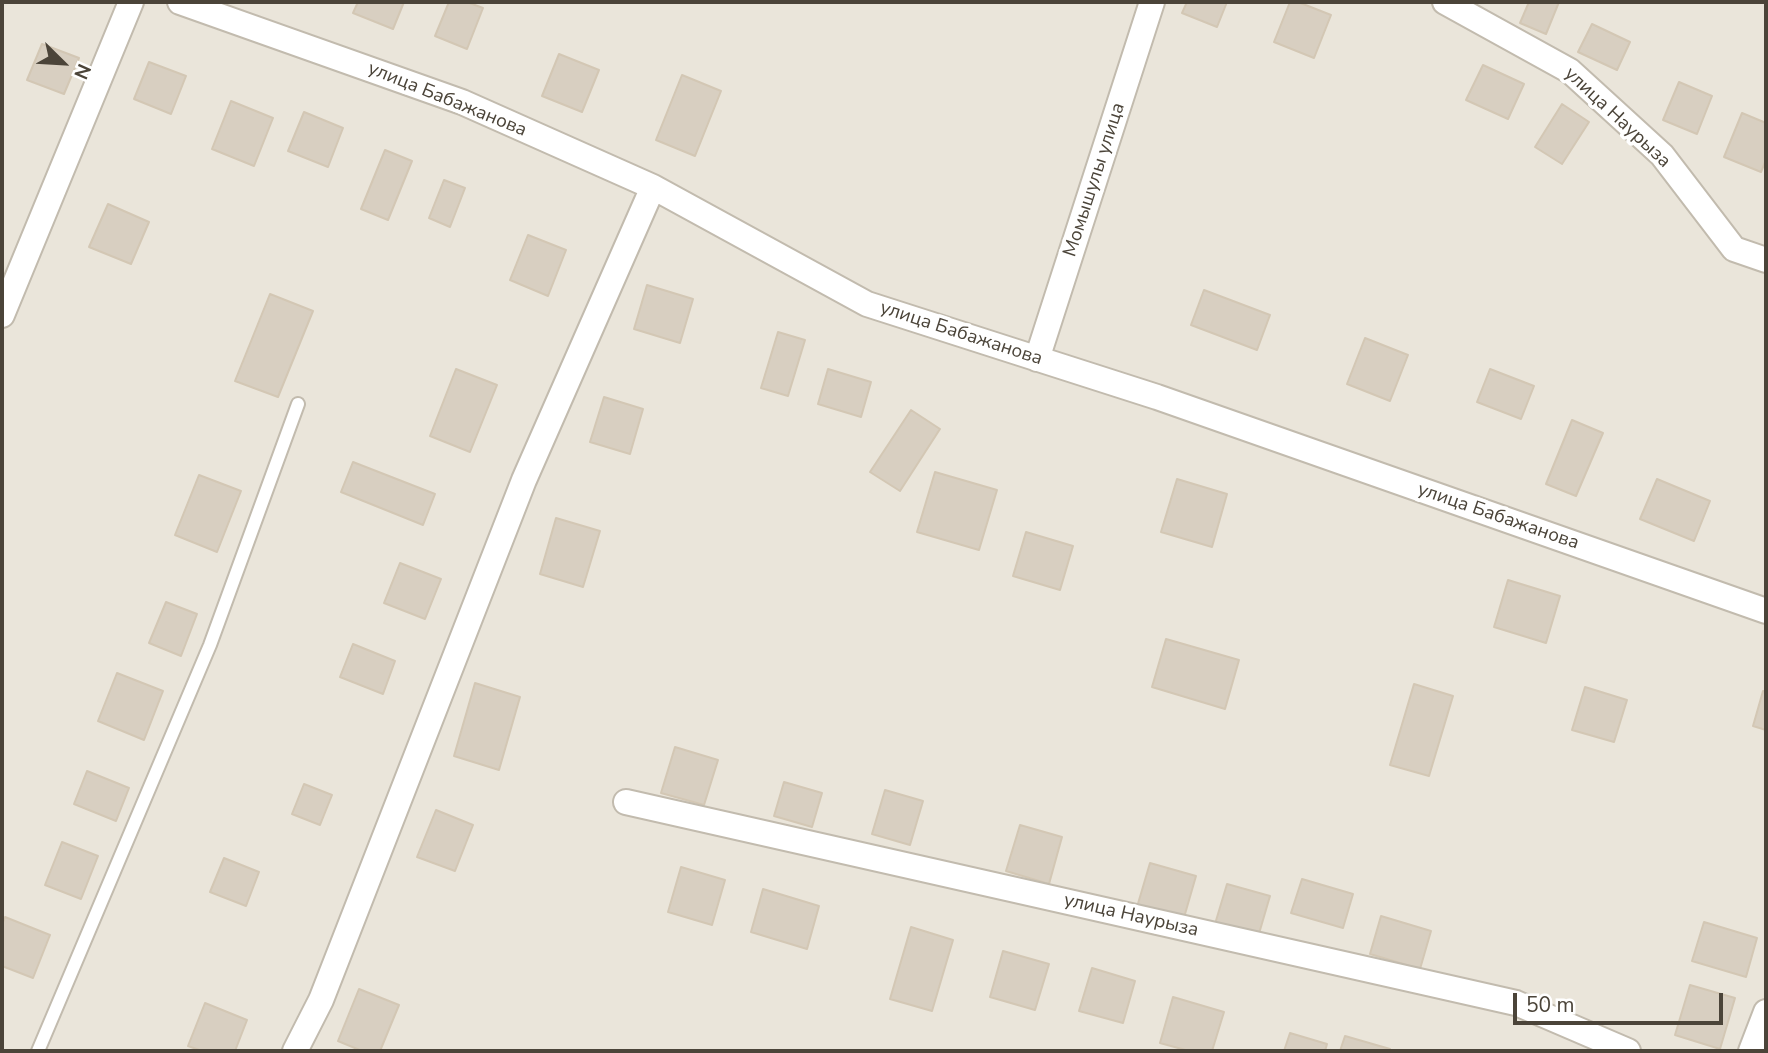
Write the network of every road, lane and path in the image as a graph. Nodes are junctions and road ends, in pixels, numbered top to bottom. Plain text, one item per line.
1 (131, 2) edge
2 (180, 2) edge
3 (1152, 2) edge
4 (1445, 2) edge
5 (653, 187) junction
6 (1766, 260) edge
7 (2, 315) edge
8 (1037, 359) junction
9 (299, 404) dead end
10 (1766, 611) edge
11 (626, 802) dead end
12 (1766, 1012) edge
13 (38, 1051) edge
14 (295, 1051) edge
15 (1628, 1051) edge
16 (1751, 1051) edge

1 - 7 street
2 - 5 street, улица Бабажанова
3 - 8 street, Момышулы улица
4 - 6 street, улица Наурыза
5 - 8 street, улица Бабажанова
5 - 14 street
8 - 10 street, улица Бабажанова
9 - 13 lane
11 - 15 street, улица Наурыза
12 - 16 street

